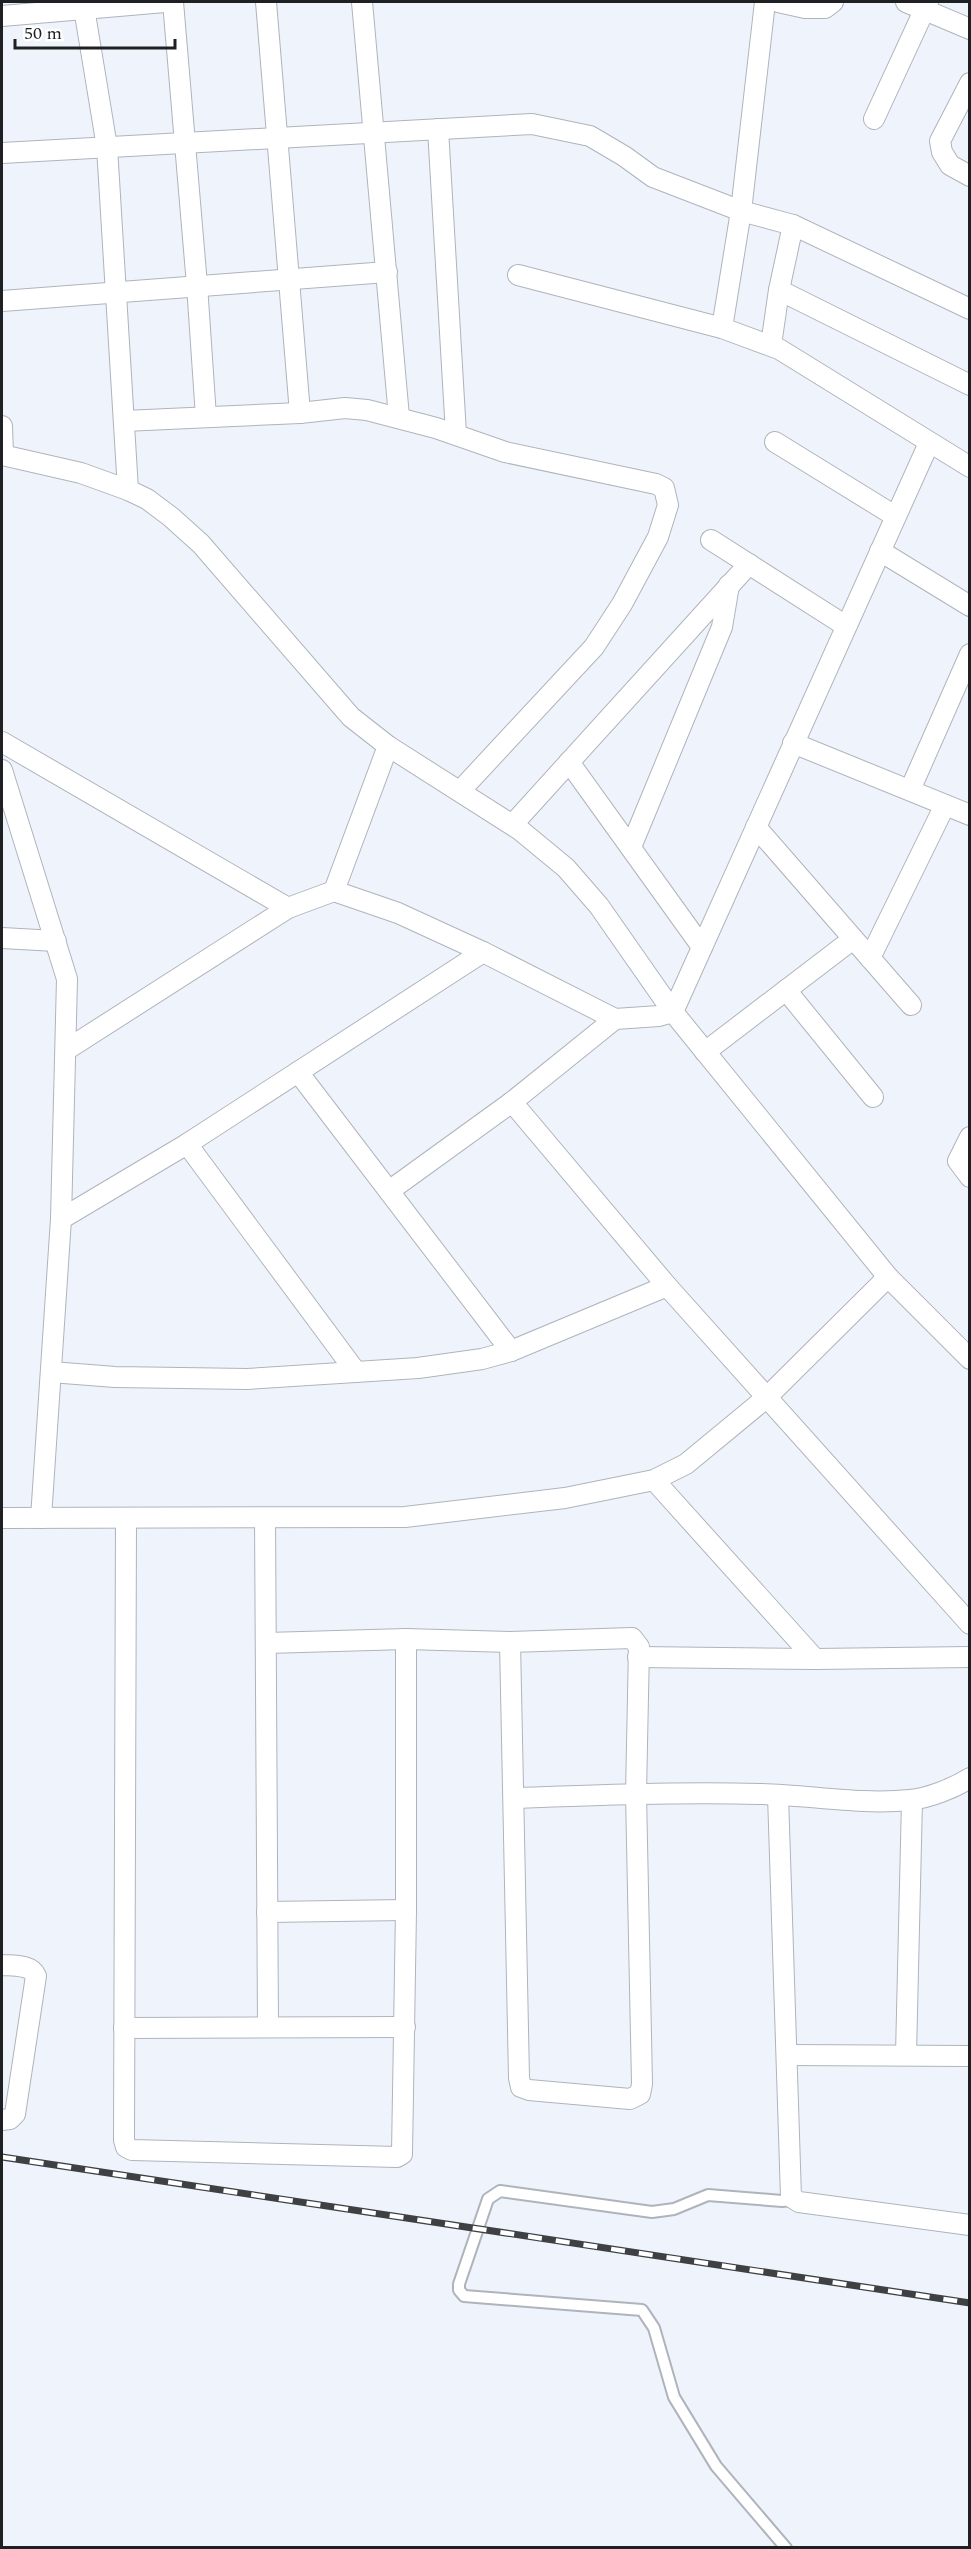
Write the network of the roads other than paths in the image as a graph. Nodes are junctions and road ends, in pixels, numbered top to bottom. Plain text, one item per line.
1 (165, 2) edge
2 (173, 2) edge
3 (266, 2) edge
4 (362, 2) edge
5 (765, 2) edge
6 (778, 2) edge
7 (833, 2) edge
8 (906, 2) edge
9 (83, 5) edge
10 (927, 5) edge
11 (2, 16) edge
12 (969, 29) edge
13 (969, 83) edge
14 (874, 118) dead end
15 (438, 129) junction
16 (375, 132) junction
17 (277, 138) junction
18 (185, 143) junction
19 (107, 147) junction
20 (2, 153) edge
21 (969, 176) edge
22 (741, 211) junction
23 (793, 225) junction
24 (387, 272) junction
25 (518, 275) dead end
26 (290, 278) junction
27 (197, 285) junction
28 (779, 290) junction
29 (117, 291) junction
30 (2, 301) edge
31 (969, 309) edge
32 (722, 328) junction
33 (771, 345) junction
34 (969, 385) edge
35 (300, 413) junction
36 (206, 417) junction
37 (399, 417) junction
38 (124, 421) junction
39 (2, 426) edge
40 (456, 434) junction
41 (775, 442) dead end
42 (929, 443) junction
43 (2, 455) edge
44 (969, 467) edge
45 (128, 490) junction
46 (895, 516) junction
47 (711, 540) dead end
48 (880, 550) junction
49 (749, 564) junction
50 (729, 585) junction
51 (969, 606) edge
52 (846, 626) junction
53 (969, 654) edge
54 (2, 742) edge
55 (794, 743) junction
56 (388, 746) junction
57 (569, 762) junction
58 (2, 770) edge
59 (910, 790) junction
60 (460, 791) junction
61 (945, 805) junction
62 (969, 815) edge
63 (513, 824) junction
64 (756, 827) junction
65 (631, 847) junction
66 (334, 891) junction
67 (288, 908) junction
68 (2, 938) edge
69 (853, 939) junction
70 (56, 941) junction
71 (702, 947) junction
72 (483, 952) junction
73 (870, 958) junction
74 (786, 990) junction
75 (911, 1005) dead end
76 (673, 1012) junction
77 (615, 1019) junction
78 (66, 1050) junction
79 (705, 1052) junction
80 (298, 1072) junction
81 (873, 1097) dead end
82 (512, 1102) junction
83 (969, 1137) edge
84 (188, 1144) junction
85 (969, 1177) edge
86 (389, 1191) junction
87 (61, 1220) junction
88 (888, 1277) junction
89 (667, 1286) junction
90 (511, 1351) junction
91 (969, 1359) edge
92 (51, 1372) junction
93 (356, 1372) junction
94 (766, 1398) junction
95 (654, 1480) junction
96 (2, 1518) edge
97 (41, 1518) junction
98 (126, 1518) junction
99 (265, 1518) junction
100 (969, 1624) edge
101 (406, 1639) junction
102 (510, 1642) junction
103 (267, 1643) junction
104 (638, 1657) junction
105 (969, 1657) edge
106 (815, 1659) junction
107 (969, 1778) edge
108 (636, 1794) junction
109 (778, 1795) junction
110 (514, 1798) junction
111 (912, 1800) junction
112 (406, 1910) junction
113 (267, 1912) junction
114 (2, 1965) edge
115 (268, 2026) junction
116 (405, 2027) junction
117 (124, 2028) junction
118 (787, 2055) junction
119 (906, 2055) junction
120 (969, 2056) edge
121 (2, 2120) edge
122 (793, 2200) junction
123 (969, 2225) edge
124 (786, 2547) edge

1 - 9 street
2 - 18 street
3 - 17 street
4 - 16 street
5 - 22 street
6 - 7 street
8 - 10 street
9 - 11 street
9 - 19 street
10 - 12 street
10 - 14 street
13 - 21 street
15 - 16 street
15 - 22 street
15 - 40 street
16 - 17 street
16 - 24 street
17 - 18 street
17 - 26 street
18 - 19 street
18 - 27 street
19 - 20 street
19 - 29 street
22 - 23 street
22 - 32 street
23 - 28 street
23 - 31 street
24 - 26 street
24 - 37 street
25 - 32 street
26 - 27 street
26 - 35 street
27 - 29 street
27 - 36 street
28 - 33 street
28 - 34 street
29 - 30 street
29 - 38 street
32 - 33 street
33 - 42 street
35 - 36 street
35 - 37 street
36 - 38 street
37 - 40 street
38 - 45 street
39 - 43 street
40 - 60 street
41 - 46 street
42 - 44 street
42 - 46 street
43 - 45 street
45 - 56 street
46 - 48 street
47 - 49 street
48 - 51 street
48 - 52 street
49 - 50 street
49 - 52 street
50 - 57 street
50 - 65 street
52 - 55 street
53 - 59 street
54 - 67 street
55 - 59 street
55 - 64 street
56 - 60 street
56 - 66 street
57 - 63 street
57 - 65 street
58 - 70 street
59 - 61 street
60 - 63 street
61 - 62 street
61 - 73 street
63 - 76 street
64 - 69 street
64 - 71 street
65 - 71 street
66 - 67 street
66 - 72 street
67 - 78 street
68 - 70 street
69 - 73 street
69 - 74 street
70 - 78 street
71 - 76 street
72 - 77 street
72 - 80 street
73 - 75 street
74 - 79 street
74 - 81 street
76 - 77 street
76 - 79 street
77 - 82 street
78 - 87 street
79 - 88 street
80 - 84 street
80 - 86 street
82 - 86 street
82 - 89 street
83 - 85 street
84 - 87 street
84 - 93 street
86 - 90 street
87 - 92 street
88 - 91 street
88 - 94 street
89 - 90 street
89 - 94 street
90 - 93 street
92 - 93 street
92 - 97 street
94 - 95 street
94 - 100 street
95 - 99 street
95 - 106 street
96 - 97 street
97 - 98 street
98 - 99 street
98 - 117 street
99 - 103 street
101 - 102 street
101 - 103 street
101 - 112 street
102 - 104 street
102 - 110 street
103 - 113 street
104 - 106 street
104 - 108 street
105 - 106 street
107 - 111 street
108 - 109 street
108 - 110 street
108 - 110 street
109 - 111 street
109 - 118 street
111 - 119 street
112 - 113 street
112 - 116 street
113 - 115 street
114 - 121 street
115 - 116 street
115 - 117 street
116 - 117 street
118 - 119 street
118 - 122 street
119 - 120 street
122 - 123 street
122 - 124 lane

